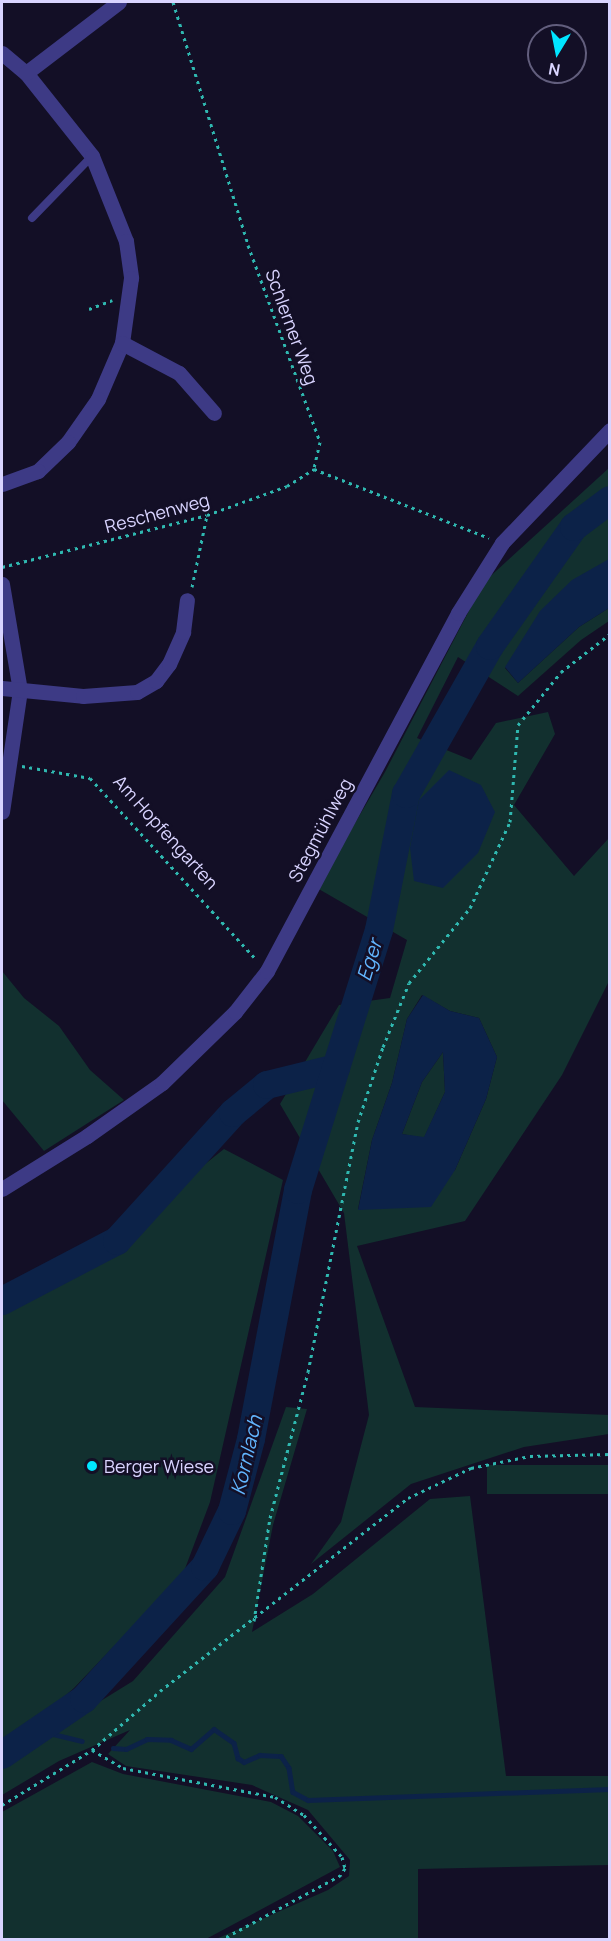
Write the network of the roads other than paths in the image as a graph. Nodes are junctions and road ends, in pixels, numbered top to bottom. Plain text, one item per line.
1 (119, 2) edge
2 (2, 53) edge
3 (26, 73) junction
4 (92, 156) junction
5 (32, 218) dead end
6 (123, 343) junction
7 (214, 413) dead end
8 (609, 429) edge
9 (2, 484) edge
10 (2, 584) edge
11 (187, 600) road end
12 (2, 688) edge
13 (20, 690) junction
14 (2, 812) edge
15 (2, 1189) edge

1 - 3 street
2 - 3 street
3 - 4 street
4 - 5 lane
4 - 6 street
6 - 7 street
6 - 9 street
8 - 15 street, Stegmühlweg
10 - 13 street
11 - 13 street
12 - 13 street
13 - 14 street

